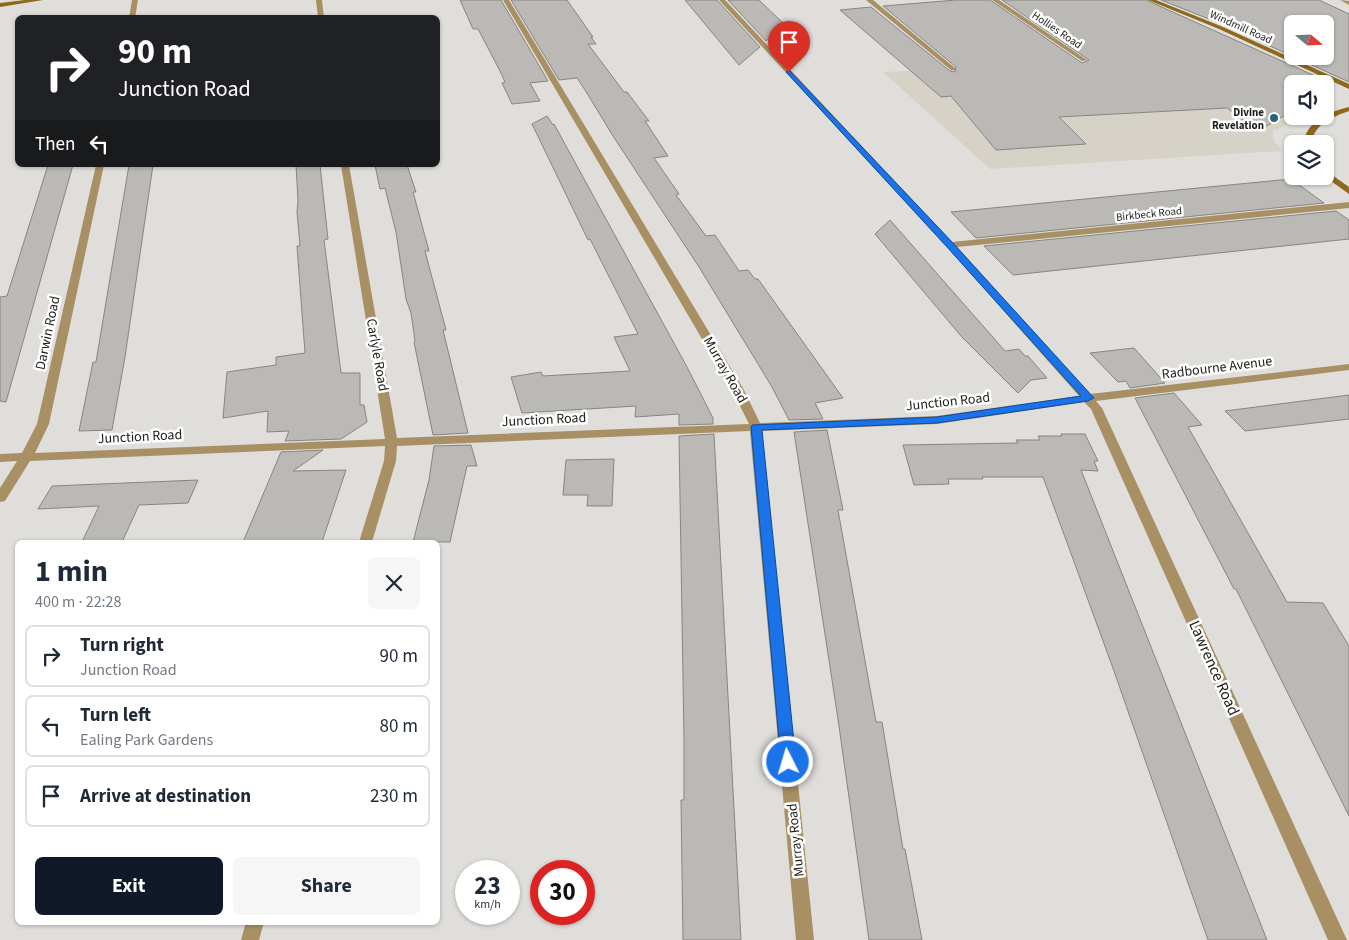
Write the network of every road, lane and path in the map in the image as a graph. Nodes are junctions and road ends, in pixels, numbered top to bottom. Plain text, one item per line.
1 (40, 0) edge
2 (135, 0) edge
3 (319, 0) edge
4 (506, 0) edge
5 (722, 0) edge
6 (883, 0) edge
7 (995, 0) edge
8 (1151, 0) edge
9 (1343, 0) edge
10 (869, 1) edge
11 (1349, 3) edge
12 (0, 5) edge
13 (132, 15) edge
14 (321, 15) edge
15 (1084, 60) dead end
16 (953, 69) dead end
17 (1349, 87) edge
18 (1349, 109) edge
19 (1309, 135) edge
20 (100, 167) edge
21 (345, 167) edge
22 (1334, 180) edge
23 (1349, 191) edge
24 (1349, 205) edge
25 (950, 245) junction
26 (1349, 367) edge
27 (1088, 398) junction
28 (756, 427) junction
29 (391, 441) junction
30 (26, 457) junction
31 (0, 458) edge
32 (0, 498) edge
33 (367, 540) edge
34 (254, 925) edge
35 (250, 940) edge
36 (805, 940) edge
37 (1338, 940) edge

1 - 12 main road
2 - 13 street
3 - 14 street
4 - 28 street, Murray Road
5 - 25 street, Lawrence Road
6 - 10 street
7 - 15 street, Hollies Road
8 - 17 main road, Windmill Road
9 - 11 street
10 - 16 street
18 - 19 main road
20 - 30 street, Darwin Road
21 - 29 street, Carlyle Road
22 - 23 main road
24 - 25 street, Birkbeck Road
25 - 27 street, Lawrence Road
26 - 27 street, Radbourne Avenue
27 - 28 street, Junction Road
27 - 37 street, Lawrence Road
28 - 29 street, Junction Road
28 - 36 street, Murray Road
29 - 30 street, Junction Road
29 - 33 street, Carlyle Road
30 - 31 street, Junction Road
30 - 32 street, Darwin Road
34 - 35 street

